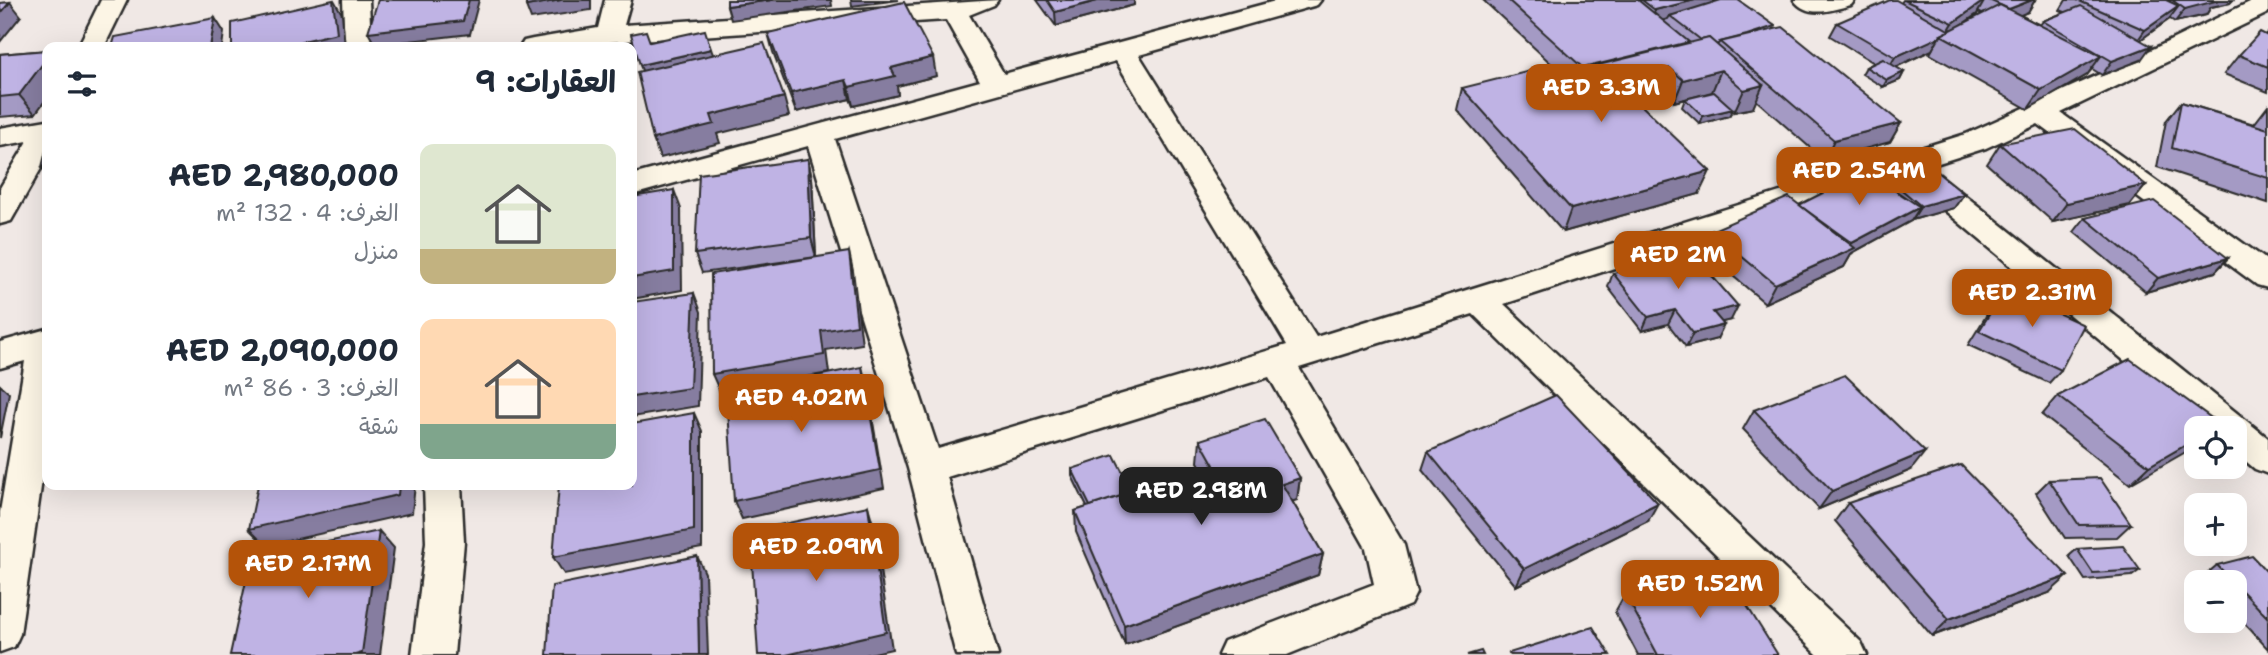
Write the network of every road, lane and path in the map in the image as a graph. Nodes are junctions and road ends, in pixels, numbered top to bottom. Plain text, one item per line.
1 (114, 0) edge
2 (356, 0) edge
3 (618, 0) edge
4 (985, 0) edge
5 (1308, 0) edge
6 (1807, 0) edge
7 (1842, 0) edge
8 (2264, 8) edge
9 (954, 12) junction
10 (609, 34) junction
11 (93, 42) edge
12 (358, 42) edge
13 (562, 42) edge
14 (1124, 52) junction
15 (997, 86) junction
16 (2041, 112) junction
17 (42, 132) edge
18 (819, 134) junction
19 (0, 137) edge
20 (42, 140) edge
21 (1906, 163) junction
22 (637, 183) edge
23 (0, 214) edge
24 (2268, 277) edge
25 (1479, 300) junction
26 (42, 343) edge
27 (0, 355) edge
28 (1292, 355) junction
29 (42, 368) edge
30 (2216, 416) edge
31 (2247, 441) edge
32 (2268, 458) edge
33 (926, 468) junction
34 (443, 490) edge
35 (1, 631) edge
36 (433, 655) edge
37 (977, 655) edge
38 (1239, 655) edge
39 (1846, 655) edge

1 - 11 street
2 - 12 street
3 - 10 street
4 - 9 street
5 - 14 street
6 - 7 street
8 - 16 street
9 - 10 street
9 - 15 street
10 - 13 street
14 - 15 street
14 - 28 street
15 - 18 street
16 - 21 street
16 - 24 street
17 - 19 street
18 - 22 street
18 - 33 street
20 - 23 street
21 - 25 street
21 - 30 street
25 - 28 street
25 - 39 street
26 - 27 street
28 - 33 street
28 - 38 street
29 - 35 street
31 - 32 street
33 - 37 street
34 - 36 street

